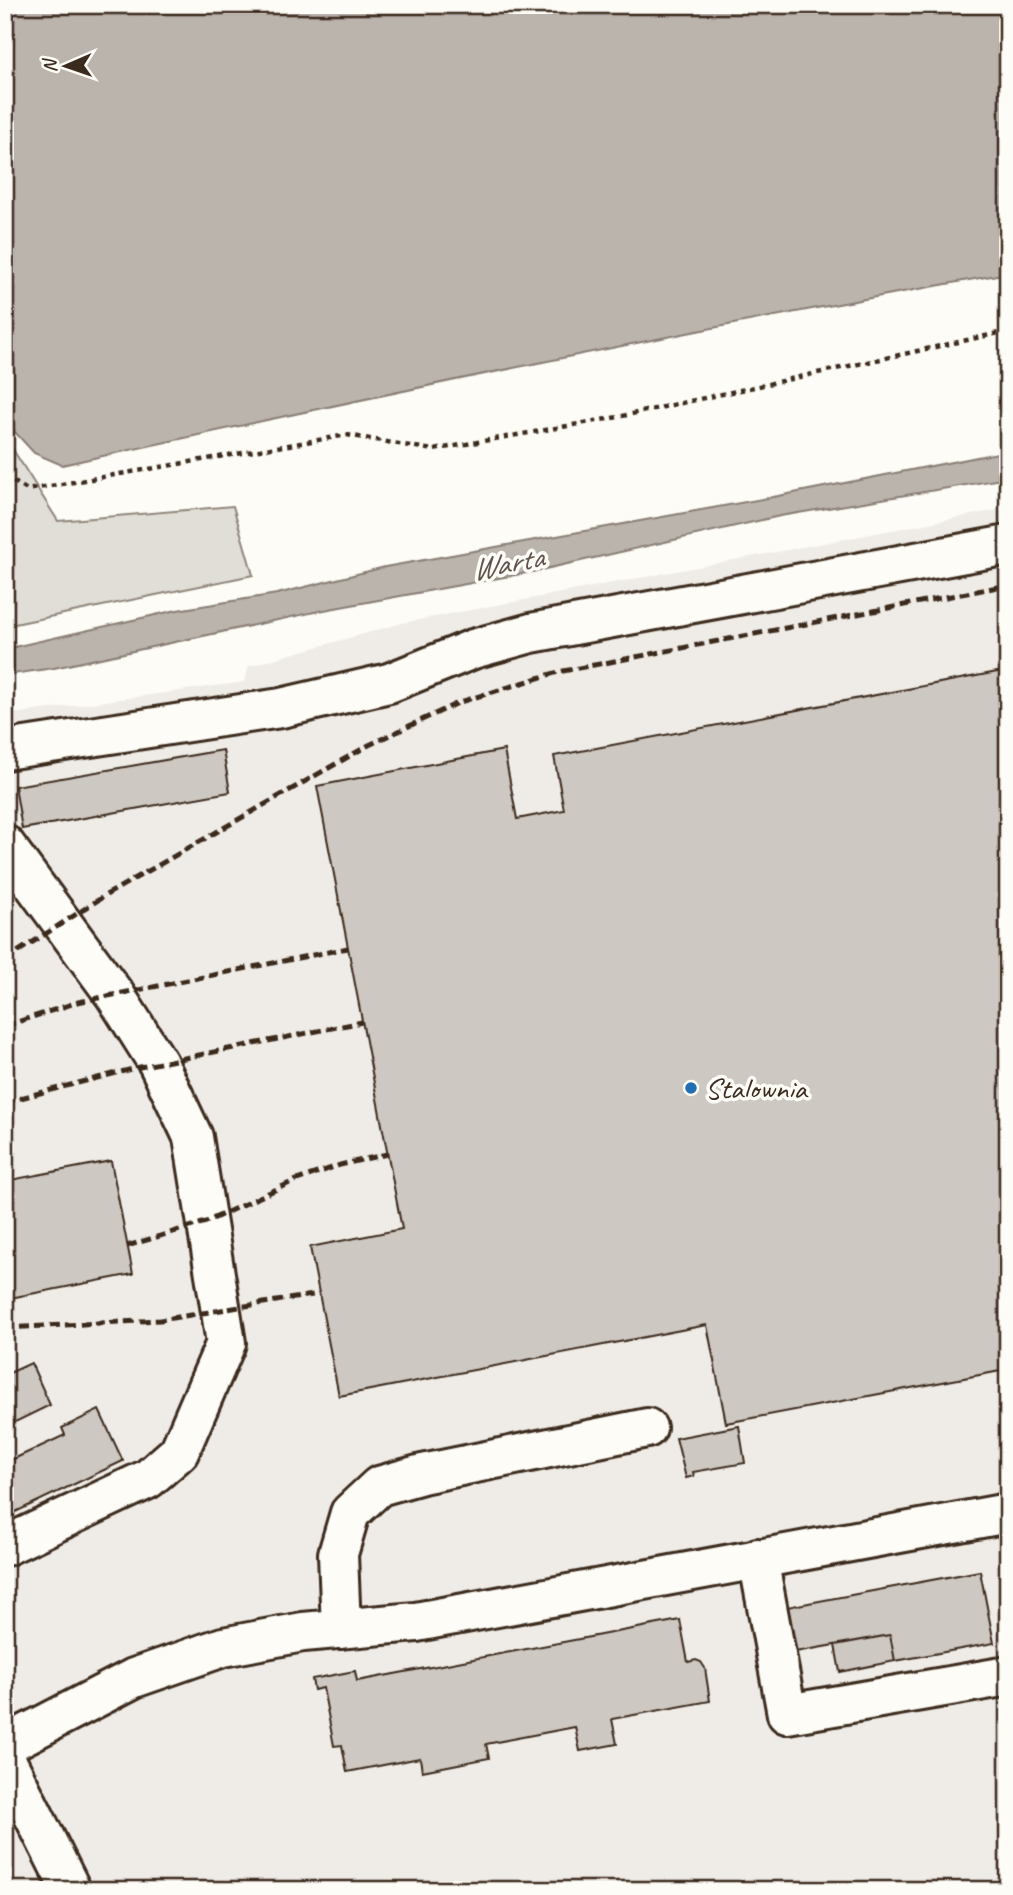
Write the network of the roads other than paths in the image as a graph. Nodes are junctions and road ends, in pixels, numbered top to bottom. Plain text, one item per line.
1 (1008, 545) edge
2 (5, 750) edge
3 (5, 845) edge
4 (648, 1428) dead end
5 (1008, 1513) edge
6 (5, 1546) edge
7 (758, 1558) junction
8 (341, 1629) junction
9 (1008, 1676) edge
10 (5, 1745) edge
11 (5, 1758) edge
12 (71, 1890) edge

1 - 2 lane
3 - 6 lane
4 - 8 lane
5 - 7 lane
7 - 8 lane
7 - 9 lane
8 - 10 lane
11 - 12 lane

